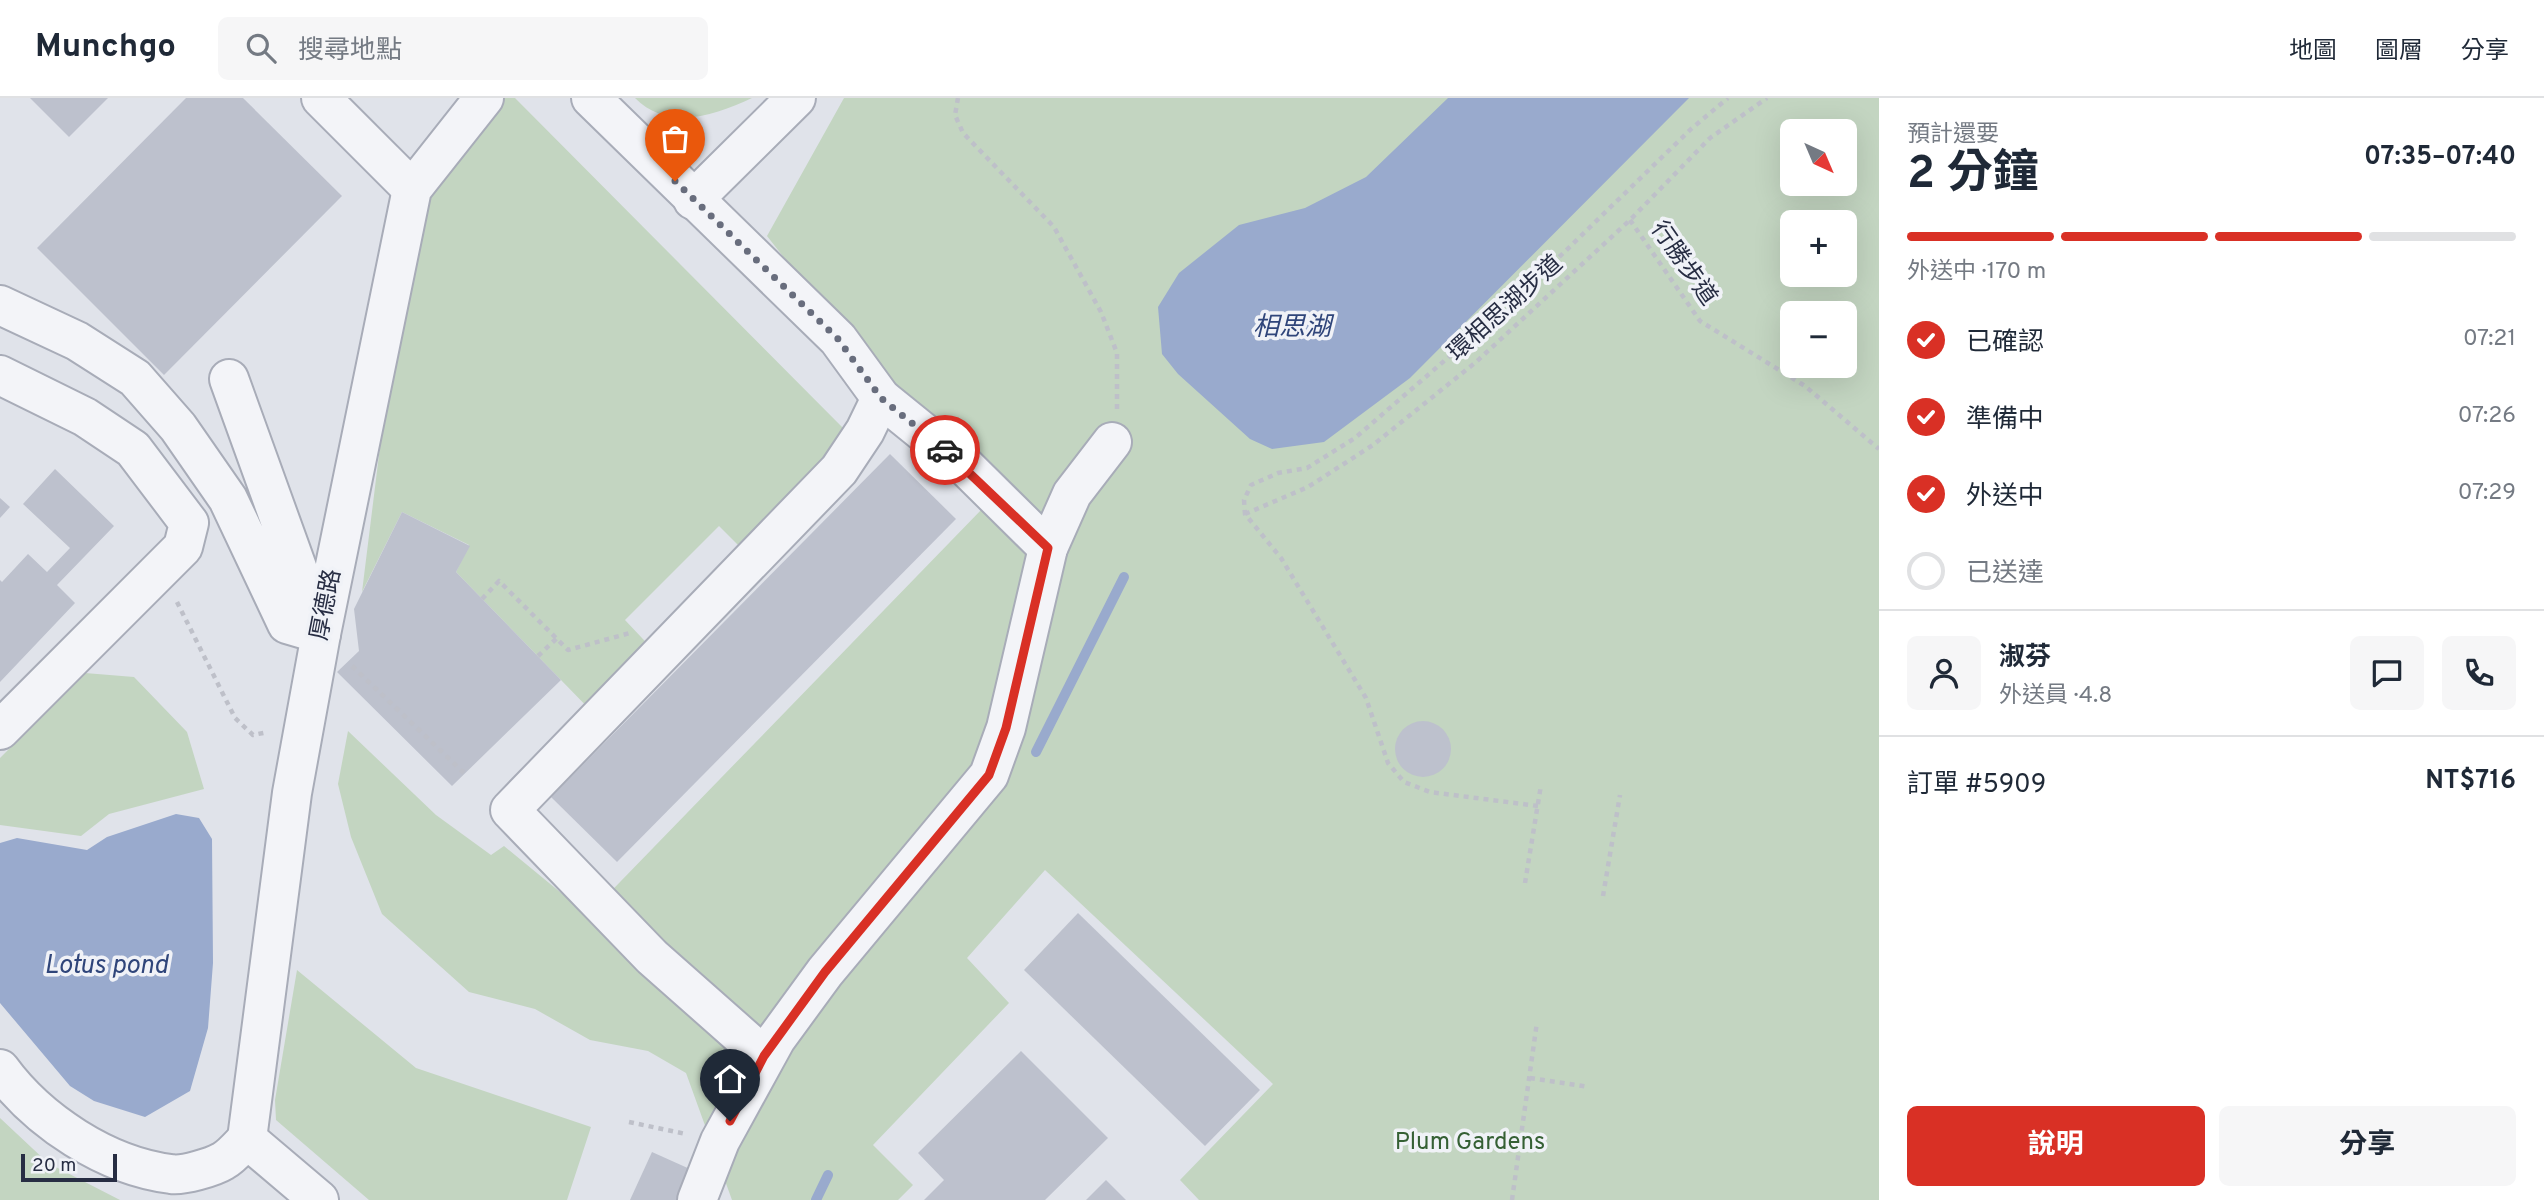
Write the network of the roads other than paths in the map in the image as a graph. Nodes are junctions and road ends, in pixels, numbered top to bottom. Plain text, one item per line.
1 (321, 98) edge
2 (484, 98) edge
3 (591, 98) edge
4 (796, 98) edge
5 (412, 189) junction
6 (694, 200) junction
7 (0, 305) edge
8 (0, 375) edge
9 (229, 379) dead end
10 (881, 398) junction
11 (1112, 442) road end
12 (1048, 548) junction
13 (321, 634) junction
14 (0, 730) edge
15 (764, 1056) junction
16 (0, 1069) edge
17 (247, 1139) junction
18 (319, 1200) edge
19 (697, 1200) edge

1 - 5 lane
2 - 5 lane, 厚德路
3 - 6 lane
4 - 6 lane
5 - 13 lane, 厚德路
6 - 10 lane
7 - 13 lane
8 - 14 lane
9 - 13 lane
10 - 12 lane
10 - 15 lane
11 - 12 lane
12 - 15 lane
13 - 17 lane, 厚德路
15 - 19 lane
16 - 17 lane
17 - 18 lane

